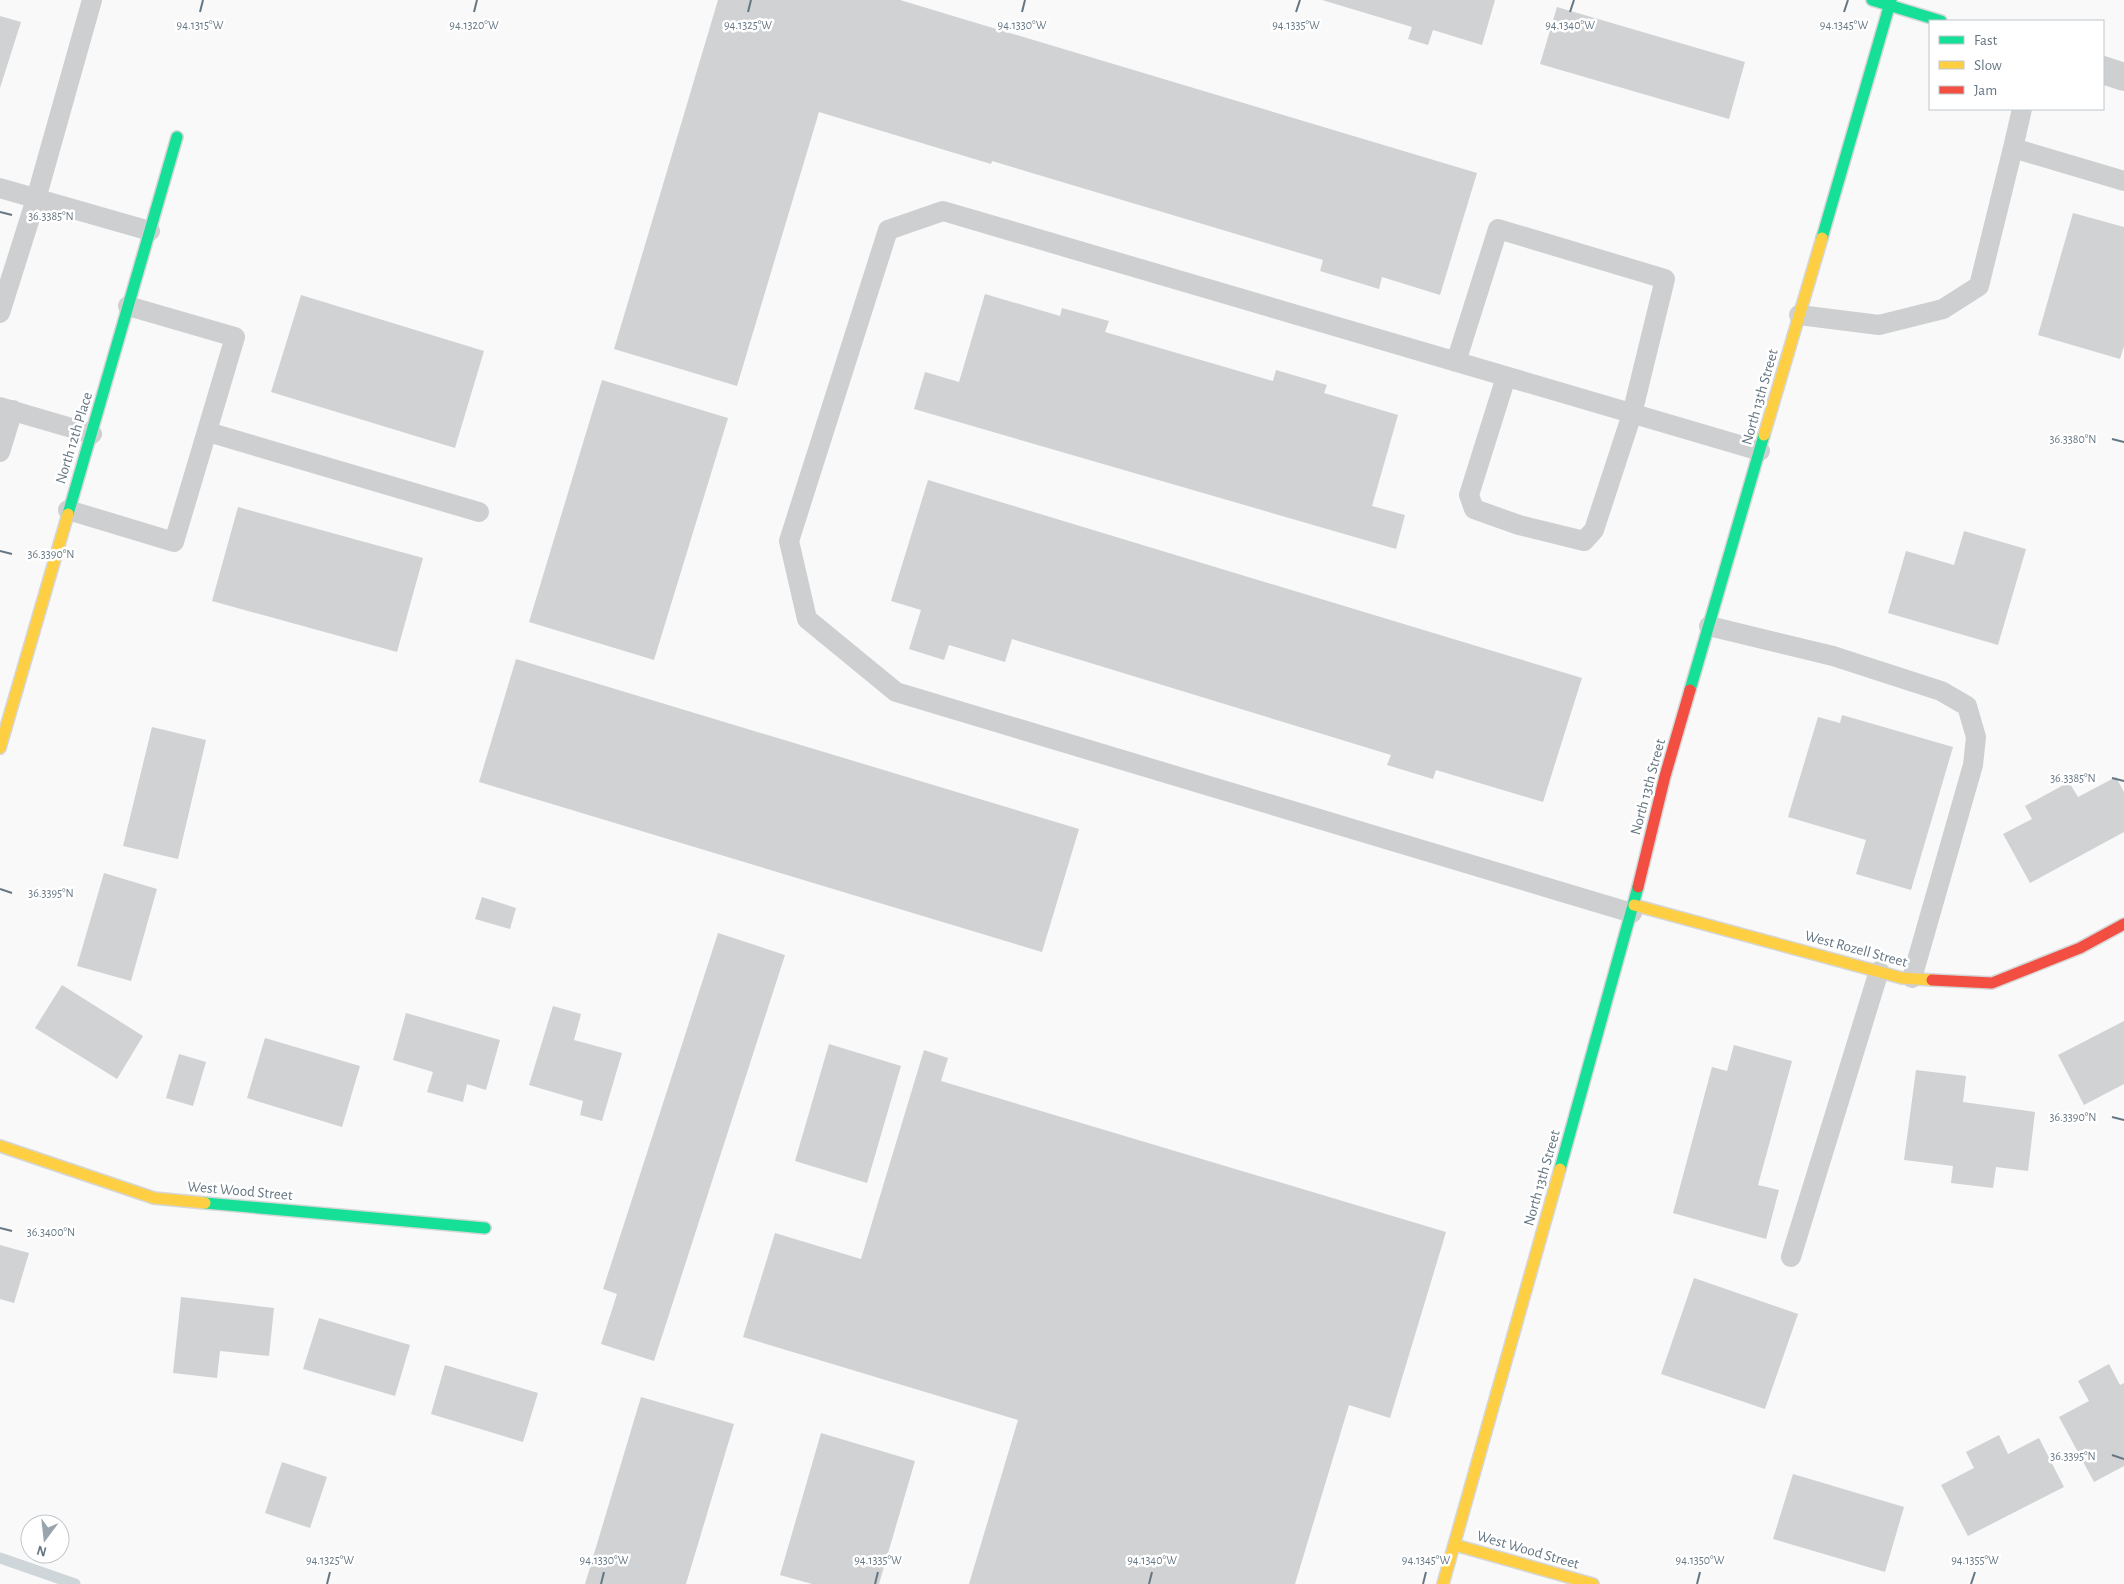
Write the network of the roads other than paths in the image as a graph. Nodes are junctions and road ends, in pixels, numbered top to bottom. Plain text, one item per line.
1 (92, 0) edge
2 (1872, 0) edge
3 (1890, 3) edge
4 (1938, 20) edge
5 (2104, 70) edge
6 (2124, 77) edge
7 (2022, 110) edge
8 (177, 137) dead end
9 (2013, 148) junction
10 (2124, 181) edge
11 (0, 188) edge
12 (36, 199) junction
13 (150, 231) junction
14 (128, 306) junction
15 (0, 313) edge
16 (1800, 315) junction
17 (1456, 362) junction
18 (1506, 377) junction
19 (6, 409) edge
20 (1632, 414) junction
21 (208, 432) junction
22 (92, 434) junction
23 (1760, 451) junction
24 (0, 452) edge
25 (68, 510) junction
26 (479, 512) dead end
27 (1709, 626) junction
28 (0, 748) edge
29 (1633, 909) junction
30 (2124, 924) edge
31 (1878, 971) junction
32 (1912, 978) junction
33 (0, 1146) edge
34 (485, 1228) dead end
35 (1791, 1257) dead end
36 (1454, 1545) junction
37 (1442, 1584) edge
38 (1593, 1584) edge

1 - 12 lane
2 - 3 street
3 - 4 street
3 - 16 street, North 13th Street
5 - 6 street
7 - 9 lane
8 - 13 street, North 12th Place
9 - 10 lane
9 - 16 lane
11 - 12 lane
12 - 13 lane
12 - 15 lane
13 - 14 street, North 12th Place
14 - 21 lane
14 - 22 street, North 12th Place
16 - 23 street, North 13th Street
17 - 18 lane
17 - 20 lane
17 - 29 lane
18 - 20 lane
18 - 20 lane
19 - 22 lane
19 - 24 lane
20 - 23 lane
21 - 25 lane
21 - 26 lane
22 - 25 street, North 12th Place
23 - 27 street, North 13th Street
25 - 28 street, North 12th Place
27 - 29 street, North 13th Street
27 - 32 lane
29 - 31 street, West Rozell Street
29 - 36 street, North 13th Street
30 - 32 street, West Rozell Street
31 - 32 street, West Rozell Street
31 - 35 lane
33 - 34 street, West Wood Street
36 - 37 street, North 13th Street
36 - 38 street, West Wood Street

